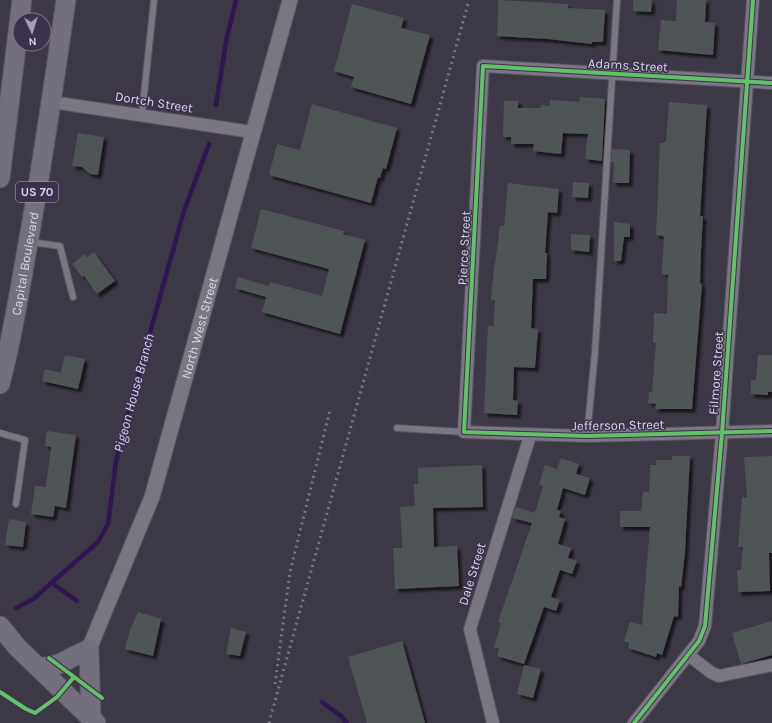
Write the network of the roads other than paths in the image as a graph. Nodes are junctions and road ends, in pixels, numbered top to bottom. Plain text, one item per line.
1 (66, 0) edge
2 (154, 0) edge
3 (290, 0) edge
4 (617, 0) edge
5 (753, 0) edge
6 (22, 3) edge
7 (484, 66) joint
8 (613, 74) junction
9 (0, 81) edge
10 (748, 82) junction
11 (772, 83) edge
12 (52, 102) junction
13 (142, 114) junction
14 (252, 132) junction
15 (0, 178) edge
16 (28, 242) junction
17 (73, 296) dead end
18 (0, 384) edge
19 (397, 428) dead end
20 (772, 431) edge
21 (464, 432) junction
22 (0, 433) edge
23 (722, 433) junction
24 (530, 436) junction
25 (588, 436) junction
26 (16, 504) dead end
27 (0, 626) edge
28 (89, 649) junction
29 (688, 655) junction
30 (772, 665) edge
31 (40, 668) junction
32 (93, 721) edge
33 (493, 723) edge
34 (634, 723) edge

1 - 12 main road, Capital Boulevard / US 70
2 - 13 lane
3 - 14 street, North West Street
4 - 8 lane
5 - 10 street, Filmore Street
6 - 9 main road
6 - 15 main road
7 - 8 street, Adams Street
7 - 21 street, Pierce Street
8 - 10 street, Adams Street
8 - 25 lane
10 - 11 street, Adams Street
10 - 23 street, Filmore Street
12 - 13 street, Dortch Street
12 - 16 main road, Capital Boulevard / US 70
13 - 14 street, Dortch Street
14 - 28 street, North West Street
16 - 17 lane
16 - 18 main road, Capital Boulevard / US 70
19 - 21 lane
20 - 23 street, Jefferson Street
21 - 24 street, Jefferson Street
22 - 26 lane
23 - 25 street, Jefferson Street
23 - 29 street, Filmore Street
24 - 25 street, Jefferson Street
24 - 33 street, Dale Street
27 - 31 main road
28 - 31 main road
28 - 32 main road
29 - 30 street
29 - 34 street, Filmore Street
31 - 32 main road

